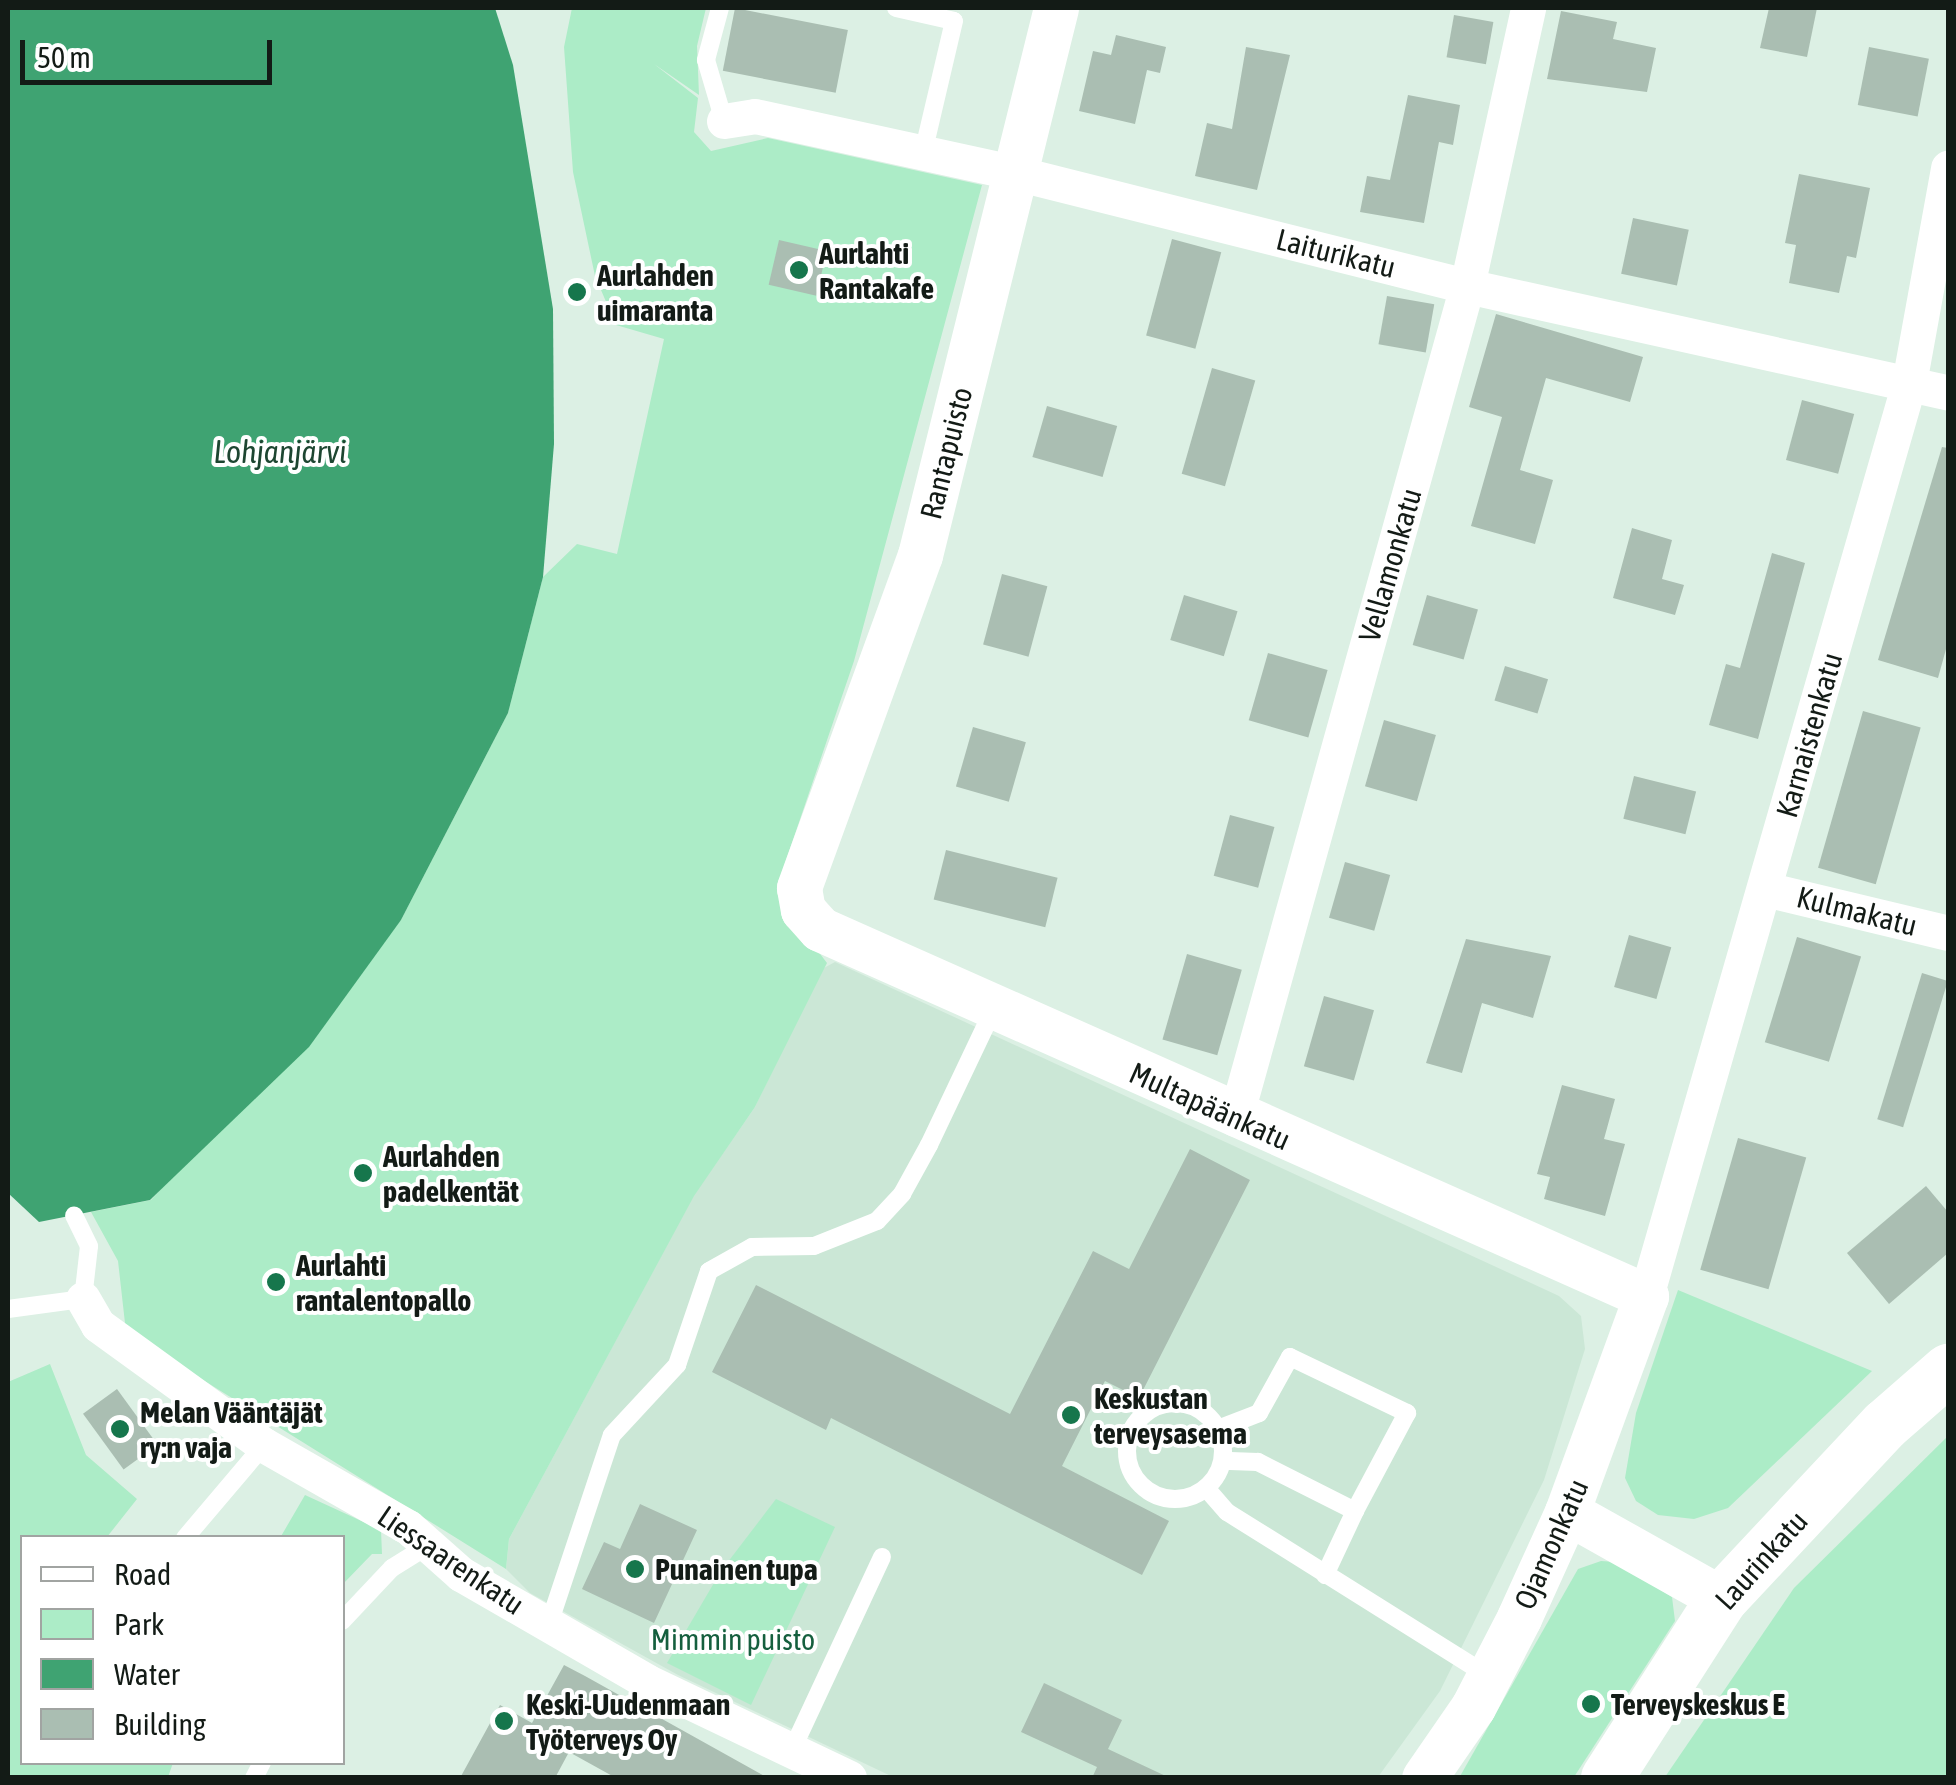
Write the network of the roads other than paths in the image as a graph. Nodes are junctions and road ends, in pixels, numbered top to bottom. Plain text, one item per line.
1 (720, 8) edge
2 (896, 8) edge
3 (1056, 8) edge
4 (1528, 8) edge
5 (724, 121) joint
6 (923, 153) junction
7 (1948, 168) edge
8 (1016, 173) junction
9 (1468, 286) junction
10 (1910, 383) junction
11 (1948, 392) edge
12 (799, 888) joint
13 (1766, 889) junction
14 (1948, 933) edge
15 (994, 1008) junction
16 (1236, 1119) junction
17 (74, 1215) dead end
18 (1646, 1296) junction
19 (83, 1299) junction
20 (8, 1308) edge
21 (1948, 1370) edge
22 (1218, 1428) junction
23 (264, 1446) junction
24 (1222, 1461) junction
25 (1206, 1488) junction
26 (1356, 1511) junction
27 (1567, 1512) junction
28 (187, 1535) edge
29 (428, 1545) junction
30 (882, 1558) dead end
31 (1325, 1576) junction
32 (1722, 1599) junction
33 (345, 1617) edge
34 (548, 1624) junction
35 (1488, 1676) junction
36 (792, 1750) junction
37 (849, 1778) edge
38 (1424, 1778) edge
39 (1607, 1778) edge

1 - 5 lane
2 - 6 lane
3 - 8 street, Rantapuisto
4 - 9 street, Vellamonkatu
5 - 6 street, Laiturikatu
6 - 8 street, Laiturikatu
7 - 10 street, Karnaistenkatu
8 - 9 street, Laiturikatu
8 - 12 street, Rantapuisto
9 - 10 street, Laiturikatu
9 - 16 street, Vellamonkatu
10 - 11 street, Laiturikatu
10 - 13 street, Karnaistenkatu
12 - 15 street, Multapäänkatu
13 - 14 street, Kulmakatu
13 - 18 street, Karnaistenkatu
15 - 16 street, Multapäänkatu
15 - 34 lane
16 - 18 street, Multapäänkatu
17 - 19 lane
18 - 27 street, Ojamonkatu
19 - 20 lane
19 - 23 street, Liessaarenkatu
21 - 32 main road, Laurinkatu
22 - 24 lane
22 - 25 lane
22 - 26 lane
23 - 28 lane
23 - 29 street, Liessaarenkatu
24 - 25 lane
24 - 26 lane
25 - 31 lane
26 - 31 lane
27 - 32 street
27 - 35 street, Ojamonkatu
29 - 33 lane
29 - 34 street, Liessaarenkatu
30 - 36 lane
31 - 35 lane
32 - 39 main road, Laurinkatu
34 - 36 street, Liessaarenkatu
35 - 38 street, Ojamonkatu
36 - 37 street, Liessaarenkatu

